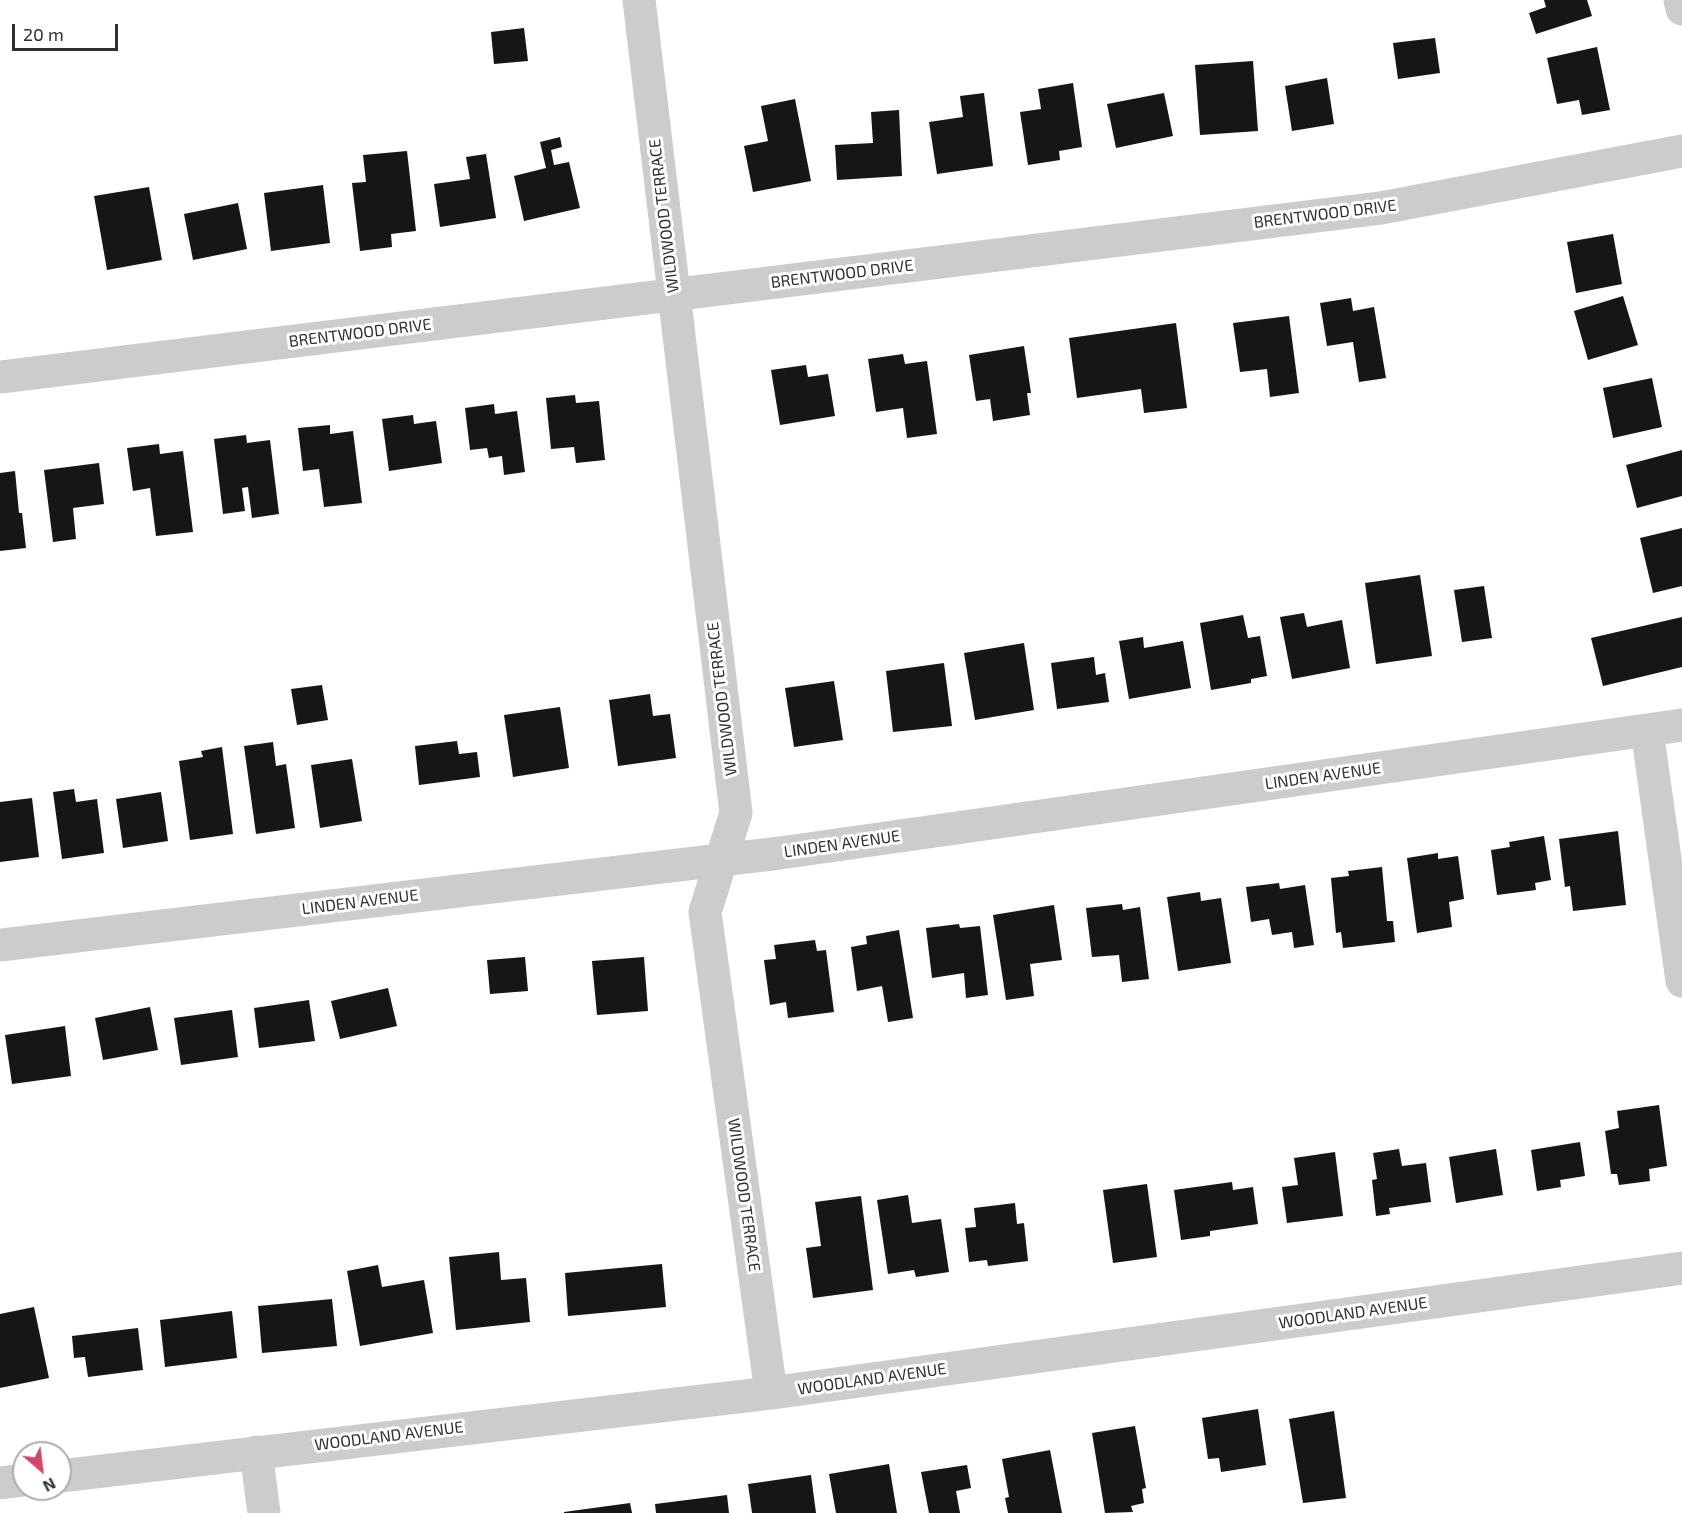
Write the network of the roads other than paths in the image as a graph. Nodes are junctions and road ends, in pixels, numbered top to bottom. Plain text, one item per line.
1 (639, 0) edge
2 (1680, 0) edge
3 (1682, 9) edge
4 (1682, 151) edge
5 (674, 294) junction
6 (0, 377) edge
7 (1682, 725) edge
8 (1647, 730) junction
9 (721, 860) junction
10 (0, 945) edge
11 (1682, 981) edge
12 (1682, 1268) edge
13 (771, 1393) junction
14 (256, 1452) junction
15 (72, 1475) edge
16 (264, 1513) edge

1 - 5 street, WILDWOOD TERRACE
2 - 3 street
4 - 5 street, BRENTWOOD DRIVE
5 - 6 street, BRENTWOOD DRIVE
5 - 9 street, WILDWOOD TERRACE
7 - 8 street, LINDEN AVENUE
8 - 9 street, LINDEN AVENUE
8 - 11 street
9 - 10 street, LINDEN AVENUE
9 - 13 street, WILDWOOD TERRACE
12 - 13 street, WOODLAND AVENUE
13 - 14 street, WOODLAND AVENUE
14 - 15 street, WOODLAND AVENUE
14 - 16 street

